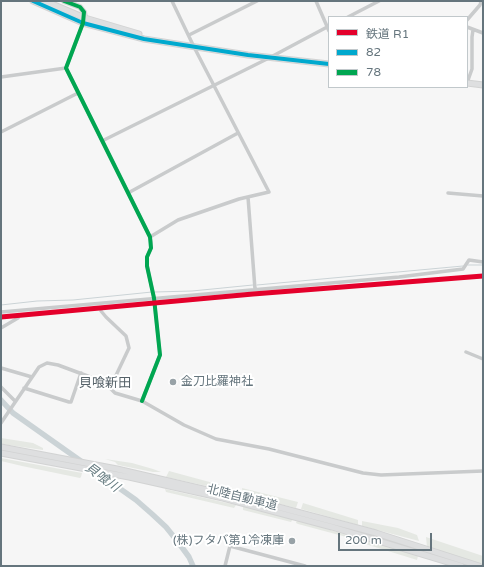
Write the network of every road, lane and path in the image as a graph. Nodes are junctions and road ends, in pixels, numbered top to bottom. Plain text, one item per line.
1 (33, 1) edge
2 (44, 1) edge
3 (64, 1) edge
4 (172, 1) edge
5 (257, 1) edge
6 (316, 1) edge
7 (379, 1) edge
8 (480, 1) edge
9 (350, 16) edge
10 (468, 19) edge
11 (84, 20) junction
12 (328, 28) edge
13 (468, 28) edge
14 (473, 30) junction
15 (483, 33) edge
16 (189, 35) junction
17 (194, 47) junction
18 (269, 58) junction
19 (328, 64) edge
20 (66, 68) junction
21 (1, 77) edge
22 (468, 80) edge
23 (468, 83) edge
24 (214, 85) junction
25 (483, 85) edge
26 (78, 93) junction
27 (1, 132) edge
28 (238, 133) junction
29 (102, 141) junction
30 (128, 193) junction
31 (448, 193) dead end
32 (483, 196) edge
33 (248, 197) junction
34 (150, 237) junction
35 (483, 262) edge
36 (255, 288) junction
37 (154, 298) junction
38 (101, 310) dead end
39 (1, 312) edge
40 (18, 318) dead end
41 (1, 328) edge
42 (466, 352) dead end
43 (483, 359) edge
44 (1, 368) edge
45 (81, 373) junction
46 (32, 377) junction
47 (1, 387) edge
48 (24, 388) junction
49 (110, 388) junction
50 (142, 401) junction
51 (15, 402) junction
52 (1, 422) edge
53 (1, 447) edge
54 (1, 453) edge
55 (483, 471) edge
56 (225, 566) edge
57 (305, 566) edge
58 (462, 566) edge
59 (479, 566) edge

1 - 11 highway
2 - 11 highway
3 - 11 main road
4 - 16 street
5 - 16 street
6 - 12 street
7 - 9 street
8 - 10 street
11 - 17 highway
11 - 20 street
12 - 18 street
13 - 14 street
14 - 15 street
14 - 22 street
16 - 17 street
17 - 18 highway
17 - 24 street
18 - 19 highway
18 - 24 street
20 - 21 street
20 - 26 street
23 - 25 highway
24 - 28 street
24 - 29 street
26 - 27 street
26 - 29 street
28 - 30 street
28 - 33 street
29 - 30 street
30 - 34 street
31 - 32 street
33 - 34 street
33 - 36 street
34 - 37 street
35 - 36 street
36 - 37 street
37 - 39 street
37 - 50 street
38 - 49 street
40 - 41 street
42 - 43 street
44 - 46 street
45 - 46 street
45 - 48 street
45 - 49 street
46 - 48 street
47 - 51 street
48 - 51 street
49 - 50 street
50 - 55 street
51 - 52 street
53 - 59 highway, 北陸自動車道
54 - 58 highway, 北陸自動車道
56 - 57 street

